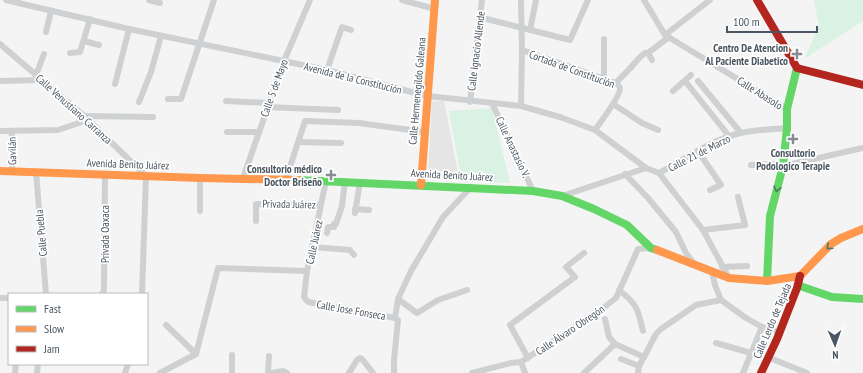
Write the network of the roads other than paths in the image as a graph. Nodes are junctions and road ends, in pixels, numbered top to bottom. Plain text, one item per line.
1 (6, 0) edge
2 (149, 0) edge
3 (214, 0) edge
4 (310, 0) edge
5 (402, 0) edge
6 (436, 0) edge
7 (482, 0) edge
8 (521, 0) edge
9 (536, 0) edge
10 (588, 0) edge
11 (644, 0) edge
12 (710, 0) edge
13 (757, 0) edge
14 (160, 3) dead end
15 (435, 9) junction
16 (51, 11) junction
17 (480, 17) junction
18 (90, 19) junction
19 (521, 28) junction
20 (128, 29) junction
21 (351, 30) dead end
22 (530, 30) junction
23 (46, 32) dead end
24 (161, 36) junction
25 (667, 36) junction
26 (604, 39) dead end
27 (84, 41) junction
28 (199, 43) junction
29 (0, 44) edge
30 (99, 45) dead end
31 (522, 50) junction
32 (70, 53) dead end
33 (645, 53) dead end
34 (44, 54) dead end
35 (652, 60) dead end
36 (284, 61) junction
37 (797, 68) junction
38 (327, 70) junction
39 (691, 75) dead end
40 (39, 78) junction
41 (604, 79) junction
42 (0, 81) edge
43 (685, 81) junction
44 (698, 81) dead end
45 (616, 83) junction
46 (115, 84) dead end
47 (863, 85) edge
48 (673, 91) dead end
49 (427, 96) junction
50 (168, 100) dead end
51 (226, 101) dead end
52 (140, 102) dead end
53 (470, 102) junction
54 (492, 104) junction
55 (613, 104) junction
56 (268, 105) junction
57 (521, 106) junction
58 (787, 109) junction
59 (338, 110) dead end
60 (153, 117) dead end
61 (86, 118) junction
62 (787, 128) junction
63 (595, 130) junction
64 (658, 130) dead end
65 (0, 131) edge
66 (12, 131) junction
67 (226, 132) dead end
68 (259, 132) junction
69 (425, 132) junction
70 (742, 133) junction
71 (729, 136) junction
72 (299, 142) junction
73 (341, 143) dead end
74 (863, 148) edge
75 (698, 151) junction
76 (752, 165) dead end
77 (783, 166) junction
78 (646, 168) junction
79 (0, 171) edge
80 (12, 171) junction
81 (36, 172) junction
82 (659, 173) junction
83 (105, 174) junction
84 (625, 174) junction
85 (146, 176) junction
86 (200, 178) junction
87 (243, 178) junction
88 (286, 179) junction
89 (326, 181) junction
90 (345, 182) junction
91 (360, 182) junction
92 (421, 185) junction
93 (470, 187) junction
94 (710, 190) dead end
95 (533, 191) junction
96 (562, 196) junction
97 (358, 197) junction
98 (365, 197) dead end
99 (738, 197) dead end
100 (321, 205) junction
101 (369, 210) dead end
102 (200, 211) dead end
103 (256, 220) dead end
104 (863, 229) edge
105 (703, 230) junction
106 (327, 233) dead end
107 (313, 247) junction
108 (651, 248) junction
109 (584, 252) dead end
110 (354, 256) dead end
111 (695, 265) junction
112 (746, 266) dead end
113 (722, 267) junction
114 (307, 271) junction
115 (712, 272) junction
116 (800, 276) junction
117 (729, 278) junction
118 (767, 281) junction
119 (800, 286) junction
120 (467, 290) dead end
121 (619, 290) junction
122 (46, 293) edge
123 (102, 293) edge
124 (142, 293) edge
125 (863, 299) edge
126 (398, 300) junction
127 (721, 300) junction
128 (308, 302) joint
129 (395, 318) junction
130 (605, 319) dead end
131 (166, 326) dead end
132 (762, 327) junction
133 (642, 331) dead end
134 (780, 332) junction
135 (716, 343) dead end
136 (615, 344) junction
137 (751, 353) junction
138 (196, 354) junction
139 (232, 356) dead end
140 (269, 356) dead end
141 (644, 356) junction
142 (528, 358) junction
143 (770, 358) junction
144 (621, 359) dead end
145 (521, 362) junction
146 (639, 366) junction
147 (160, 373) edge
148 (232, 373) edge
149 (268, 373) edge
150 (272, 373) edge
151 (287, 373) edge
152 (349, 373) edge
153 (373, 373) edge
154 (394, 373) edge
155 (472, 373) edge
156 (525, 373) edge
157 (584, 373) edge
158 (638, 373) edge
159 (742, 373) edge
160 (761, 373) edge
161 (807, 373) edge

1 - 16 street, Avenida de la Constitución
2 - 14 street
3 - 28 street
4 - 36 street, Calle 5 de Mayo
5 - 15 street
6 - 15 main road, Calle Hermenegildo Galeana
7 - 17 street, Calle Ignacio Allende
8 - 19 street
9 - 22 street
10 - 22 street
11 - 25 street, Calle Abasolo
12 - 25 street
13 - 37 main road
15 - 49 main road, Calle Hermenegildo Galeana
16 - 18 street, Avenida de la Constitución
16 - 23 street
17 - 19 street
17 - 53 street, Calle Ignacio Allende
18 - 20 street, Avenida de la Constitución
18 - 27 street
19 - 22 street
19 - 31 street
20 - 24 street, Avenida de la Constitución
20 - 46 street
21 - 38 street
24 - 28 street, Avenida de la Constitución
24 - 52 street
25 - 35 street
25 - 58 street, Calle Abasolo
26 - 41 street
27 - 30 street
27 - 32 street
28 - 36 street, Avenida de la Constitución
28 - 50 street
29 - 40 street, Calle Venustiano Carranza
31 - 41 street, Cortada de Constitución
31 - 57 street
33 - 45 street
34 - 40 street
36 - 38 street, Avenida de la Constitución
36 - 56 street, Calle 5 de Mayo
37 - 47 main road
37 - 58 main road
38 - 49 street, Avenida de la Constitución
39 - 43 street
40 - 42 street
40 - 61 street, Calle Venustiano Carranza
41 - 45 street, Cortada de Constitución
43 - 48 street
43 - 71 street
44 - 70 street
45 - 55 street, Cortada de Constitución
49 - 53 street, Avenida de la Constitución
49 - 69 main road, Calle Hermenegildo Galeana
51 - 56 street
53 - 54 street, Avenida de la Constitución
54 - 57 street, Avenida de la Constitución
54 - 95 street, Calle Anastasio V.
55 - 63 street, Cortada de Constitución
55 - 64 street
56 - 59 street
56 - 68 street, Calle 5 de Mayo
57 - 63 street, Avenida de la Constitución
58 - 62 main road
60 - 61 street
61 - 66 street
61 - 85 street, Calle Venustiano Carranza
62 - 70 street, Calle 21 de Marzo
62 - 77 main road
63 - 78 street, Avenida de la Constitución
65 - 66 street
66 - 80 street, Gavilán
67 - 68 street
68 - 87 street, Calle 5 de Mayo
69 - 72 street
69 - 92 main road, Calle Hermenegildo Galeana
70 - 71 street, Calle 21 de Marzo
71 - 75 street, Calle 21 de Marzo
72 - 73 street
72 - 88 street
74 - 77 street
75 - 82 street, Calle 21 de Marzo
75 - 94 street
76 - 77 street
77 -> 118 main road
78 - 82 street, Avenida de la Constitución
78 - 84 street
79 - 80 main road, Avenida Benito Juárez
80 - 81 main road, Avenida Benito Juárez
81 - 83 main road, Avenida Benito Juárez
81 - 122 street, Calle Puebla
82 - 105 street
83 - 85 main road, Avenida Benito Juárez
83 - 123 street, Privada Oaxaca
84 - 96 street
84 - 111 street
85 - 86 main road, Avenida Benito Juárez
85 - 124 street
86 - 87 main road, Avenida Benito Juárez
86 - 102 street
87 - 88 main road, Avenida Benito Juárez
88 - 89 main road, Avenida Benito Juárez
89 - 90 main road, Avenida Benito Juárez
89 - 100 street, Calle Juárez
90 - 91 main road, Avenida Benito Juárez
90 - 106 street
91 - 92 main road, Avenida Benito Juárez
91 - 97 street
92 - 93 main road, Avenida Benito Juárez
93 - 95 main road, Avenida Benito Juárez
93 - 126 street
95 - 96 main road, Avenida Benito Juárez
96 - 108 main road, Avenida Benito Juárez
97 - 98 street
97 - 101 street
99 - 105 street
100 - 103 street, Privada Juárez
100 - 107 street, Calle Juárez
104 -> 116 main road
105 - 113 street
107 - 110 street
107 - 114 street, Calle Juárez
108 - 111 main road, Avenida Benito Juárez
108 - 121 street, Calle Álvaro Obregón
109 - 142 street, Calle Álvaro Obregón
111 - 115 main road, Avenida Benito Juárez
112 - 113 street
113 - 117 street
114 - 128 street, Calle Juárez
114 - 138 street
115 - 117 main road, Avenida Benito Juárez
115 - 127 street
116 - 118 main road, Avenida Benito Juárez
116 - 119 main road, Calle Lerdo de Tejada
117 - 118 main road, Avenida Benito Juárez
119 - 125 main road
119 - 134 main road, Calle Lerdo de Tejada
120 - 126 street
121 - 133 street
121 - 142 street, Calle Álvaro Obregón
126 - 129 street
127 - 132 street
127 - 141 street
128 - 129 street, Calle Jose Fonseca
129 - 154 street
130 - 136 street
131 - 138 street
132 - 134 street
132 - 137 street
134 - 143 main road, Calle Lerdo de Tejada
135 - 137 street
136 - 141 street
136 - 157 street
137 - 159 street
138 - 147 street
139 - 148 street
140 - 149 street
141 - 146 street
142 - 145 street, Calle Álvaro Obregón
143 - 160 main road, Calle Lerdo de Tejada
143 - 161 street
144 - 146 street
145 - 155 street, Calle Álvaro Obregón
145 - 156 street
146 - 158 street
150 - 151 street
152 - 153 street

